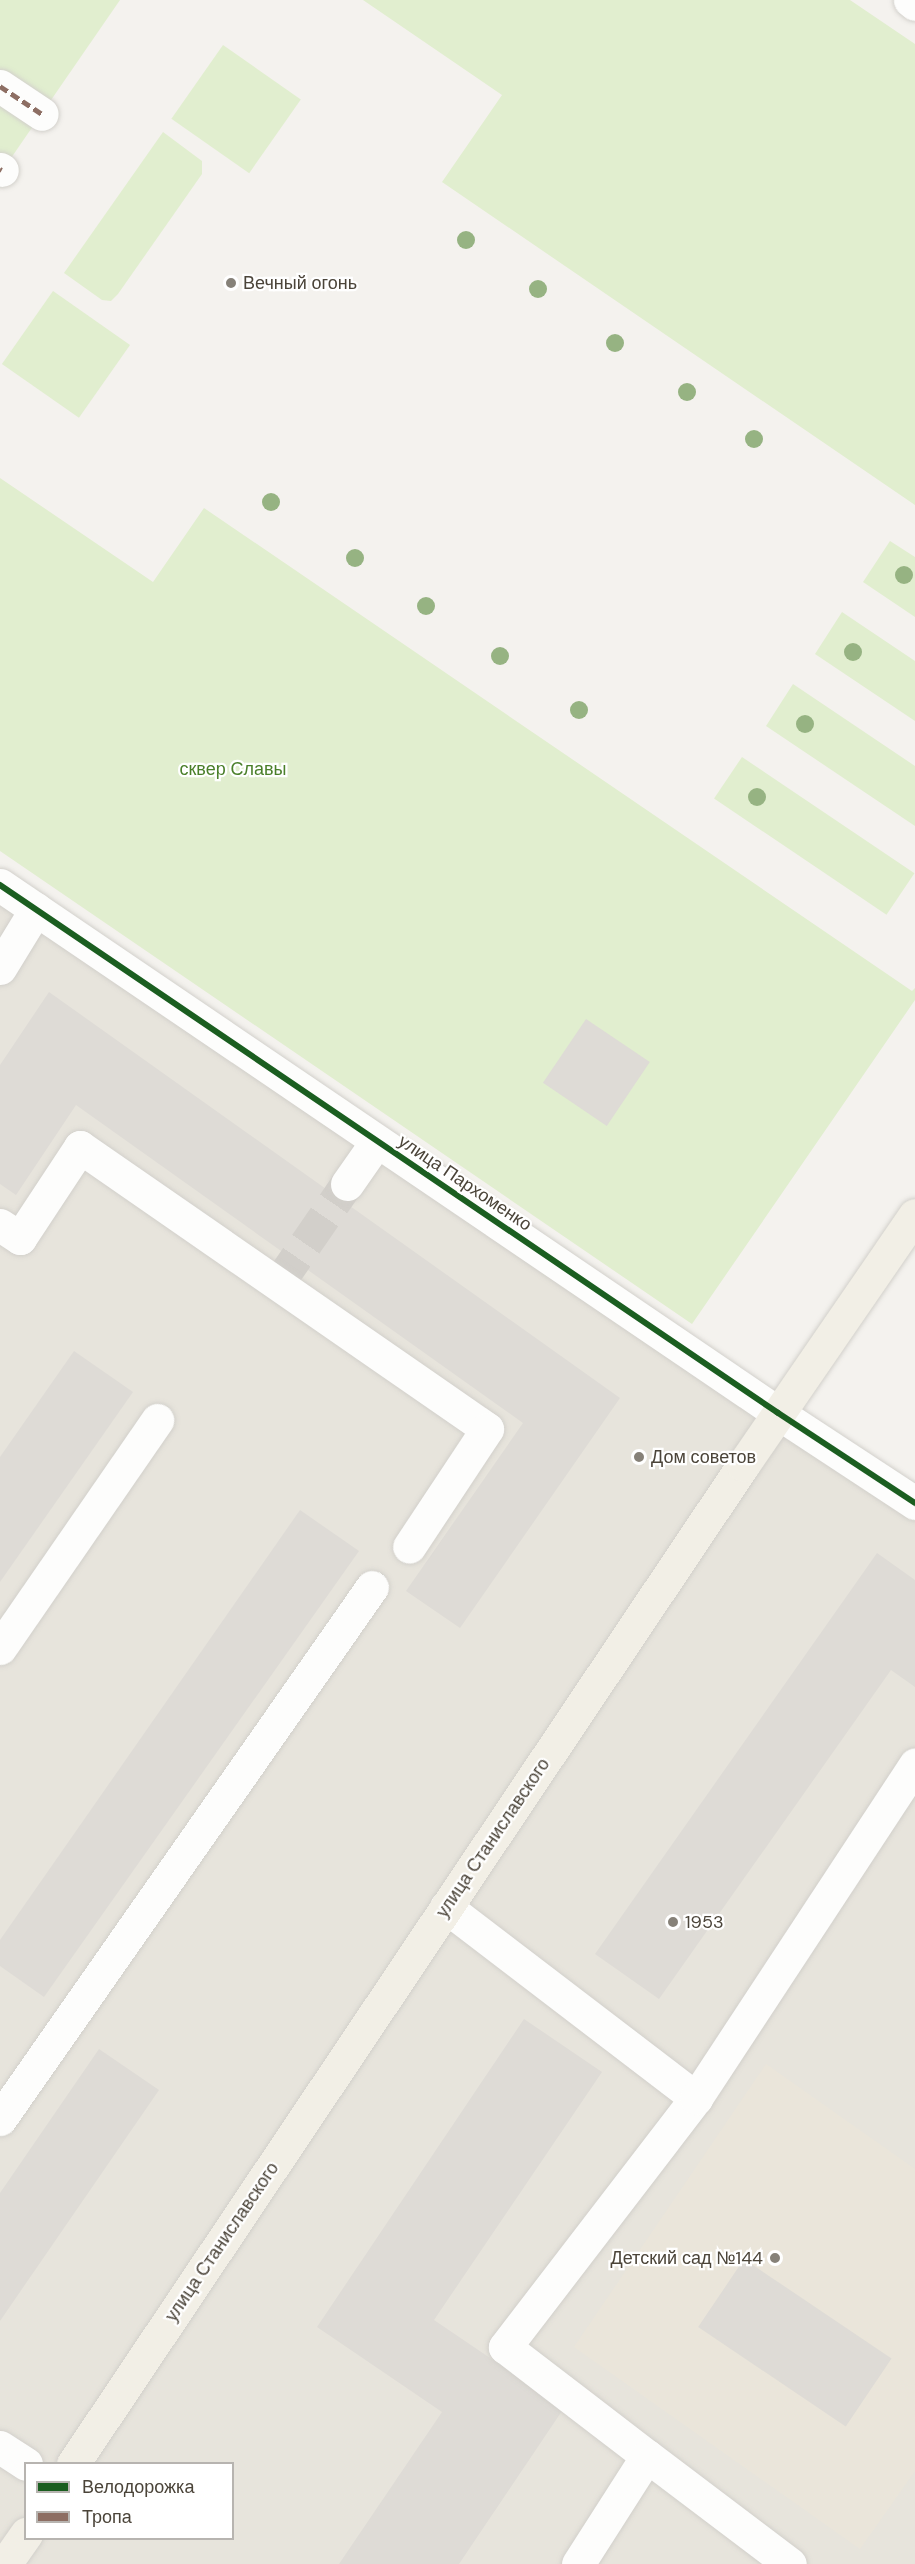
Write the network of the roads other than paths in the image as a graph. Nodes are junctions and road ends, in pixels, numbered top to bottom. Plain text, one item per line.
1 (909, 0) edge
2 (915, 4) edge
3 (0, 86) edge
4 (42, 114) dead end
5 (0, 885) edge
6 (36, 909) junction
7 (0, 968) edge
8 (377, 1141) junction
9 (347, 1184) tunnel mouth
10 (915, 1215) edge
11 (0, 1225) edge
12 (778, 1413) junction
13 (157, 1420) dead end
14 (915, 1503) edge
15 (409, 1547) dead end
16 (372, 1587) dead end
17 (0, 1648) edge
18 (915, 1766) edge
19 (446, 1907) junction
20 (696, 2098) junction
21 (0, 2119) edge
22 (0, 2447) edge
23 (647, 2456) junction
24 (74, 2462) edge
25 (24, 2463) edge
26 (24, 2537) edge
27 (5, 2564) edge
28 (578, 2564) edge
29 (790, 2564) edge

1 - 2 street
3 - 4 street
5 - 6 street, улица Пархоменко
6 - 7 street
6 - 8 street, улица Пархоменко
8 - 9 street
8 - 12 street, улица Пархоменко
10 - 12 main road, улица Станиславского
11 - 15 street
12 - 14 street, улица Пархоменко
12 - 19 main road, улица Станиславского
13 - 17 street
16 - 21 street
18 - 20 street
19 - 20 street
19 - 24 main road, улица Станиславского
20 - 23 street
22 - 25 street
23 - 28 street
23 - 29 street
26 - 27 main road

